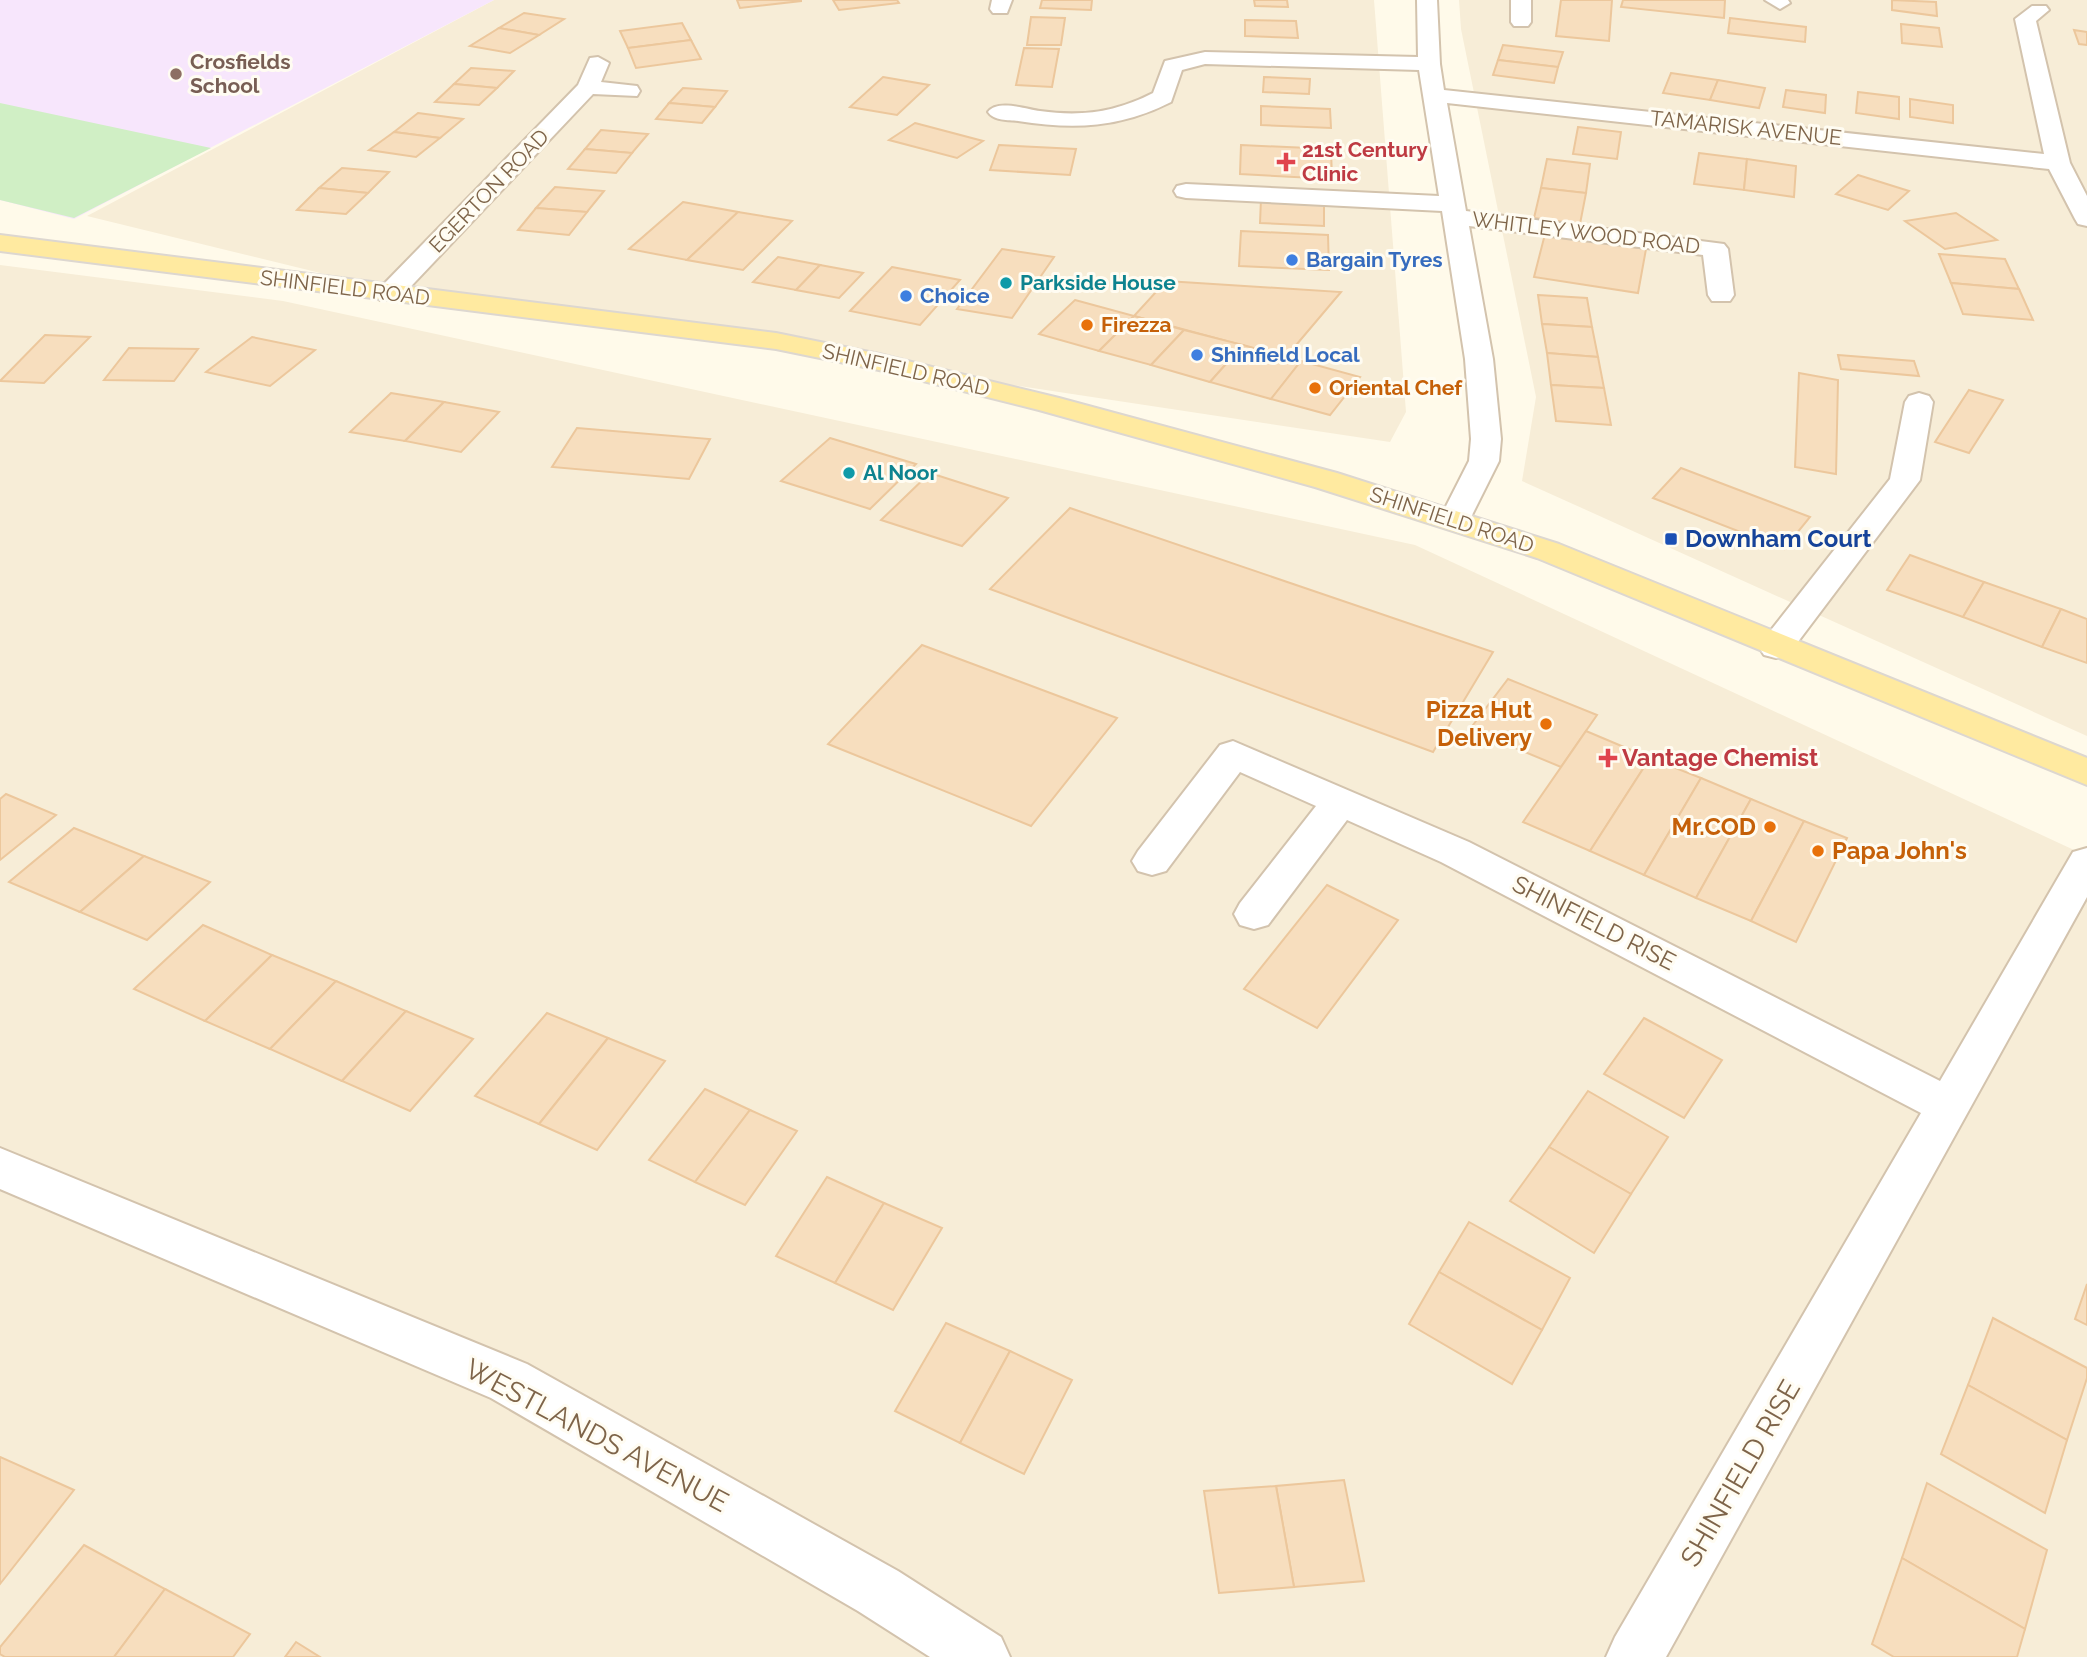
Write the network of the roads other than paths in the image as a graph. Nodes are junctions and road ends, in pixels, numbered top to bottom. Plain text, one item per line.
1 (1427, 0) edge
2 (1521, 0) edge
3 (2039, 10) dead end
4 (1521, 22) dead end
5 (598, 63) dead end
6 (1429, 64) junction
7 (588, 87) junction
8 (629, 92) dead end
9 (1433, 95) junction
10 (999, 112) dead end
11 (2058, 163) junction
12 (1186, 191) dead end
13 (1452, 210) junction
14 (2087, 219) edge
15 (0, 243) edge
16 (389, 295) junction
17 (1721, 295) dead end
18 (1919, 402) dead end
19 (1455, 520) junction
20 (1776, 647) junction
21 (2087, 772) edge
22 (1340, 801) junction
23 (1152, 861) dead end
24 (2087, 862) edge
25 (1254, 914) dead end
26 (1948, 1106) junction
27 (0, 1168) edge
28 (981, 1657) edge
29 (1635, 1657) edge

1 - 6 street, WHITLEY WOOD ROAD
2 - 4 street
3 - 11 street
5 - 7 street, EGERTON ROAD
6 - 9 street, WHITLEY WOOD ROAD
6 - 10 street
7 - 8 street
7 - 16 street, EGERTON ROAD
9 - 11 street, TAMARISK AVENUE
9 - 13 street, WHITLEY WOOD ROAD
11 - 14 street
12 - 13 street
13 - 17 street, WHITLEY WOOD ROAD
13 - 19 street, WHITLEY WOOD ROAD
15 - 16 main road, SHINFIELD ROAD
16 - 19 main road, SHINFIELD ROAD
18 - 20 street
19 - 20 main road, SHINFIELD ROAD
20 - 21 main road, SHINFIELD ROAD
22 - 23 street, SHINFIELD RISE
22 - 25 street
22 - 26 street, SHINFIELD RISE
24 - 26 street, SHINFIELD RISE
26 - 29 street, SHINFIELD RISE
27 - 28 street, WESTLANDS AVENUE

